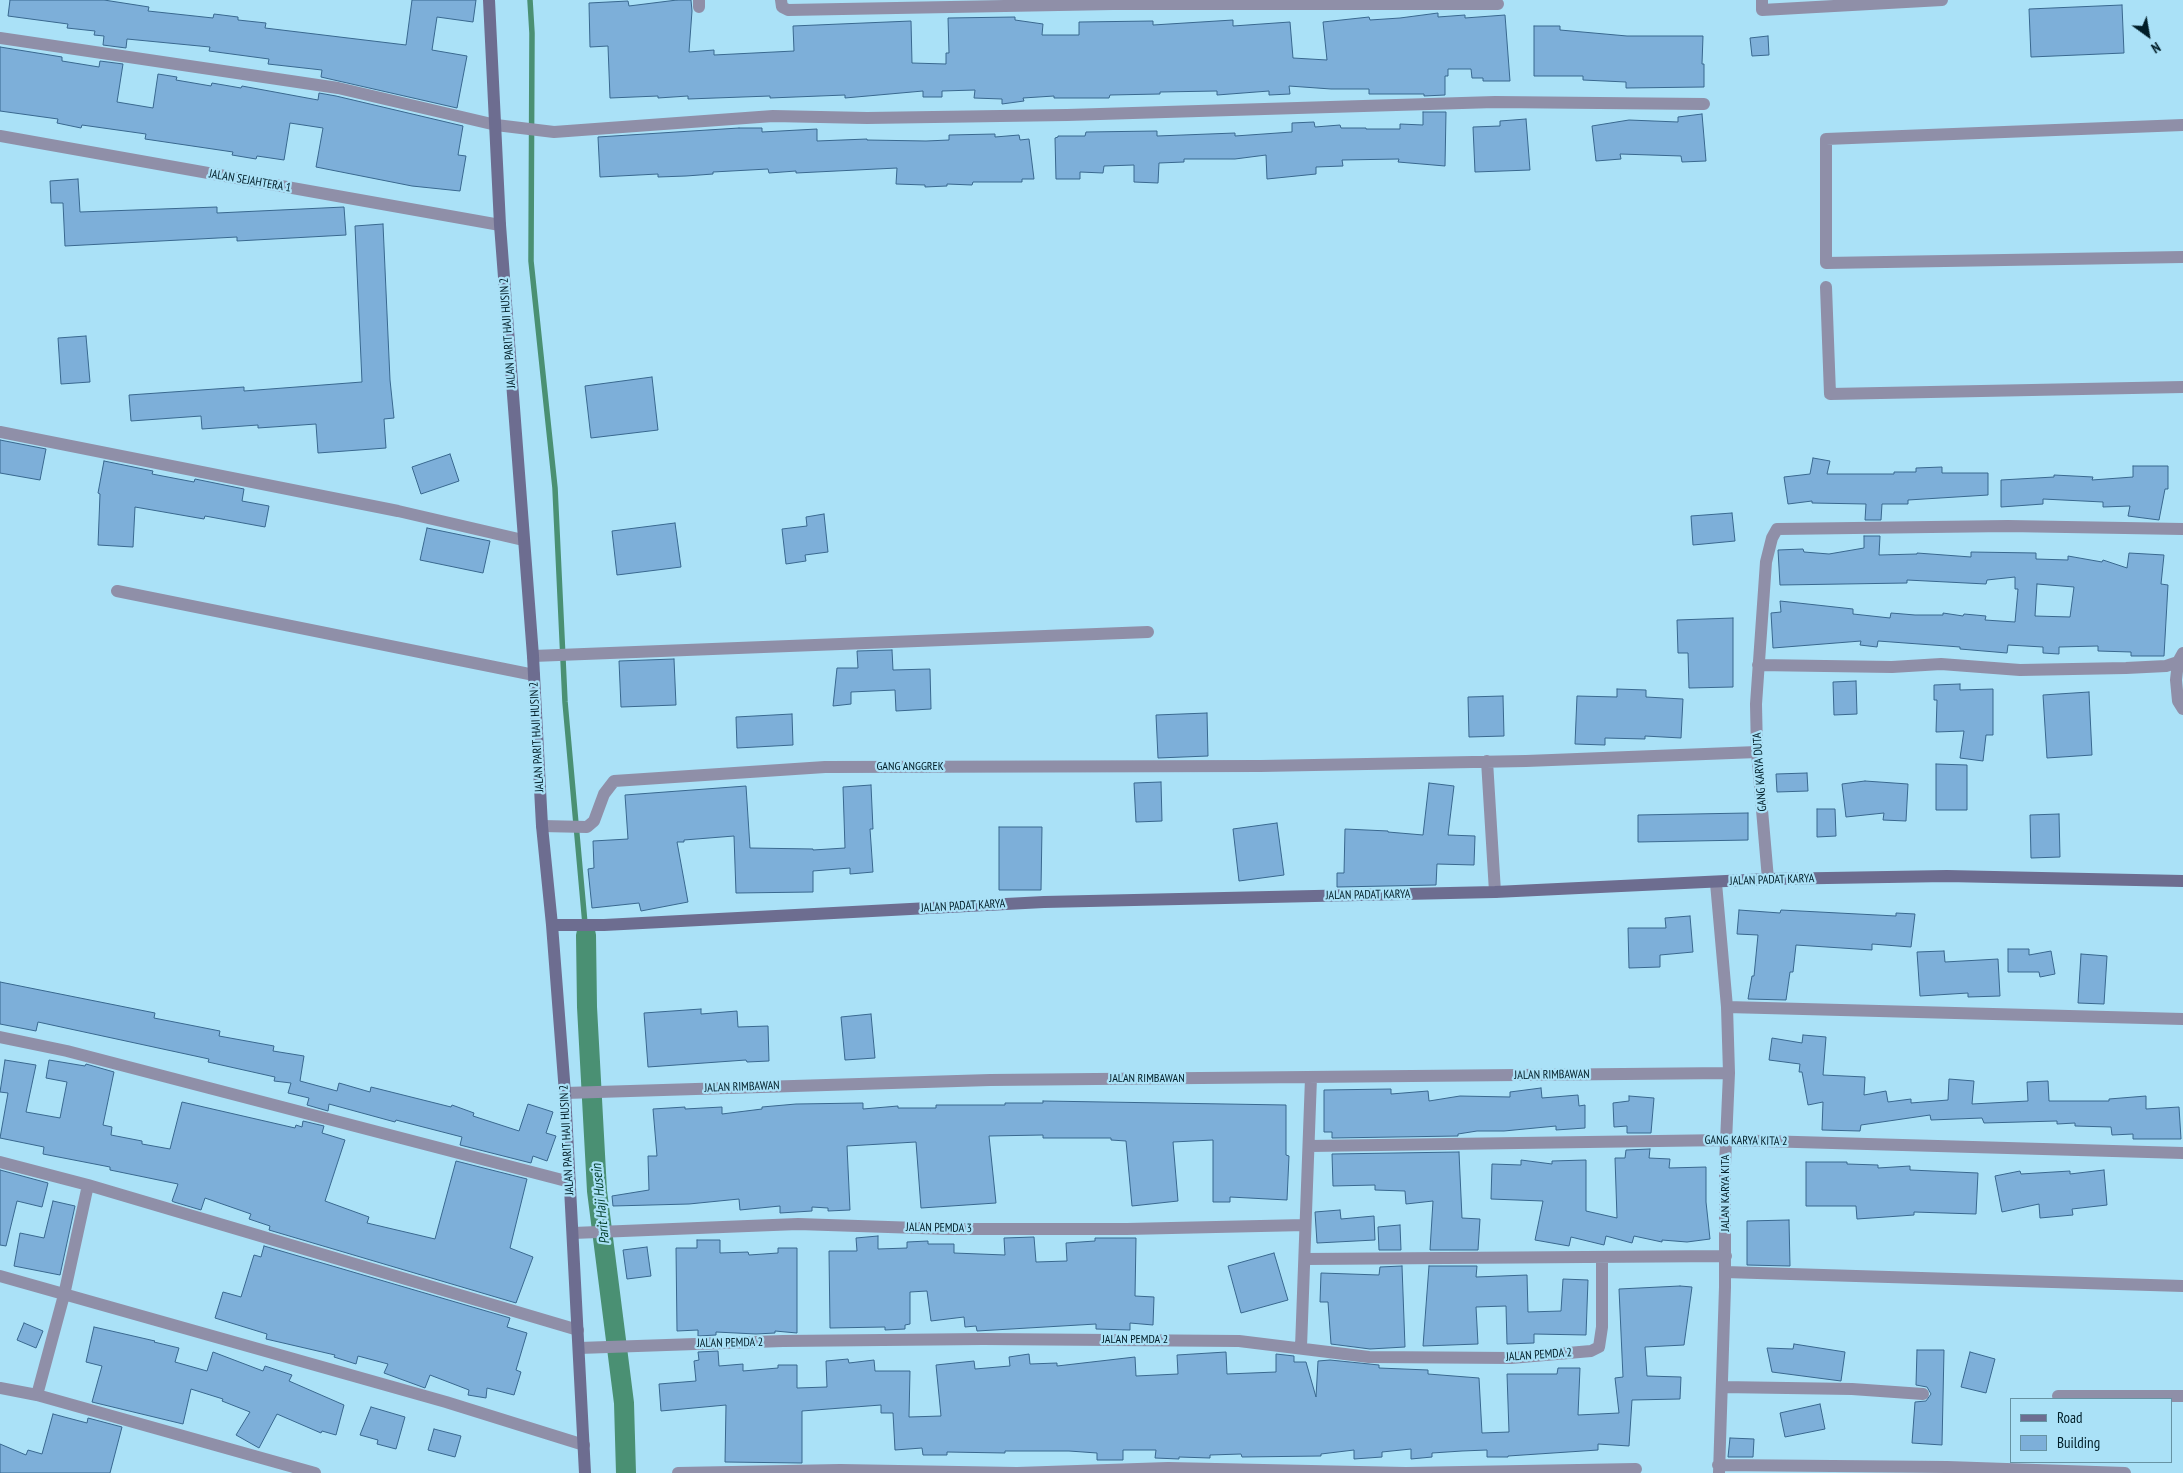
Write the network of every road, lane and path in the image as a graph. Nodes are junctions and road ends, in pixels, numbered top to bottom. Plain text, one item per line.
1 (489, 0) edge
2 (781, 0) edge
3 (1762, 0) edge
4 (1942, 0) edge
5 (1113, 2) edge
6 (1311, 2) edge
7 (1498, 4) dead end
8 (0, 38) edge
9 (1704, 104) dead end
10 (496, 125) junction
11 (2183, 125) edge
12 (0, 136) edge
13 (500, 226) junction
14 (2183, 257) edge
15 (1826, 288) dead end
16 (2183, 387) edge
17 (0, 432) edge
18 (2183, 530) edge
19 (523, 540) junction
20 (117, 591) dead end
21 (1148, 632) dead end
22 (533, 656) junction
23 (2180, 658) edge
24 (1758, 665) junction
25 (534, 675) junction
26 (2183, 710) edge
27 (1757, 752) junction
28 (1487, 762) junction
29 (548, 826) junction
30 (1768, 879) junction
31 (2183, 881) edge
32 (1716, 883) junction
33 (1495, 892) junction
34 (552, 925) junction
35 (1727, 1007) junction
36 (2183, 1019) edge
37 (0, 1037) edge
38 (1729, 1073) junction
39 (1311, 1078) junction
40 (565, 1093) junction
41 (1726, 1140) junction
42 (1310, 1146) junction
43 (2183, 1153) edge
44 (0, 1162) edge
45 (570, 1182) junction
46 (88, 1185) junction
47 (1305, 1225) junction
48 (572, 1233) junction
49 (1726, 1256) junction
50 (1602, 1257) junction
51 (1305, 1259) junction
52 (1725, 1272) junction
53 (0, 1276) edge
54 (2183, 1286) edge
55 (64, 1295) junction
56 (578, 1330) junction
57 (1301, 1347) junction
58 (579, 1348) junction
59 (1722, 1386) junction
60 (0, 1388) edge
61 (1923, 1394) dead end
62 (37, 1395) junction
63 (2058, 1396) dead end
64 (2183, 1396) edge
65 (584, 1445) junction
66 (1636, 1469) dead end
67 (1719, 1469) edge
68 (315, 1473) edge
69 (585, 1473) edge
70 (678, 1473) edge
71 (2124, 1473) edge

1 - 10 street, JALAN PARIT HAJI HUSIN 2
2 - 5 street
3 - 4 street
5 - 6 street
6 - 7 street
8 - 10 street
9 - 10 street
10 - 13 street, JALAN PARIT HAJI HUSIN 2
11 - 14 street
12 - 13 street, JALAN SEJAHTERA 1
13 - 19 street, JALAN PARIT HAJI HUSIN 2
15 - 16 street
17 - 19 street
18 - 24 street, GANG KARYA DUTA
19 - 22 street, JALAN PARIT HAJI HUSIN 2
20 - 25 street
21 - 22 street
22 - 25 street, JALAN PARIT HAJI HUSIN 2
23 - 24 street
23 - 26 street
24 - 27 street, GANG KARYA DUTA
25 - 29 street, JALAN PARIT HAJI HUSIN 2
27 - 28 street
27 - 30 street, GANG KARYA DUTA
28 - 29 street, GANG ANGGREK
28 - 33 street
29 - 34 street, JALAN PARIT HAJI HUSIN 2
30 - 31 street, JALAN PADAT KARYA
30 - 32 street, JALAN PADAT KARYA
32 - 33 street, JALAN PADAT KARYA
32 - 35 street, JALAN KARYA KITA
33 - 34 street, JALAN PADAT KARYA
34 - 40 street, JALAN PARIT HAJI HUSIN 2
35 - 36 street
35 - 38 street, JALAN KARYA KITA
37 - 45 street
38 - 39 street, JALAN RIMBAWAN
38 - 41 street, JALAN KARYA KITA
39 - 40 street, JALAN RIMBAWAN
39 - 42 street
40 - 45 street, JALAN PARIT HAJI HUSIN 2
41 - 42 street, GANG KARYA KITA 2
41 - 43 street, GANG KARYA KITA 2
41 - 49 street, JALAN KARYA KITA
42 - 47 street
44 - 46 street
45 - 48 street, JALAN PARIT HAJI HUSIN 2
46 - 55 street
46 - 56 street
47 - 48 street, JALAN PEMDA 3
47 - 51 street
48 - 56 street, JALAN PARIT HAJI HUSIN 2
49 - 50 street
49 - 52 street, JALAN KARYA KITA
50 - 51 street
50 - 57 street, JALAN PEMDA 2
51 - 57 street
52 - 54 street
52 - 59 street, JALAN KARYA KITA
53 - 55 street
55 - 62 street
55 - 65 street
56 - 58 street, JALAN PARIT HAJI HUSIN 2
57 - 58 street, JALAN PEMDA 2
58 - 65 street, JALAN PARIT HAJI HUSIN 2
59 - 61 street
59 - 67 street, JALAN KARYA KITA
60 - 62 street
62 - 68 street
63 - 64 street
65 - 69 street, JALAN PARIT HAJI HUSIN 2
66 - 70 street
67 - 71 street

